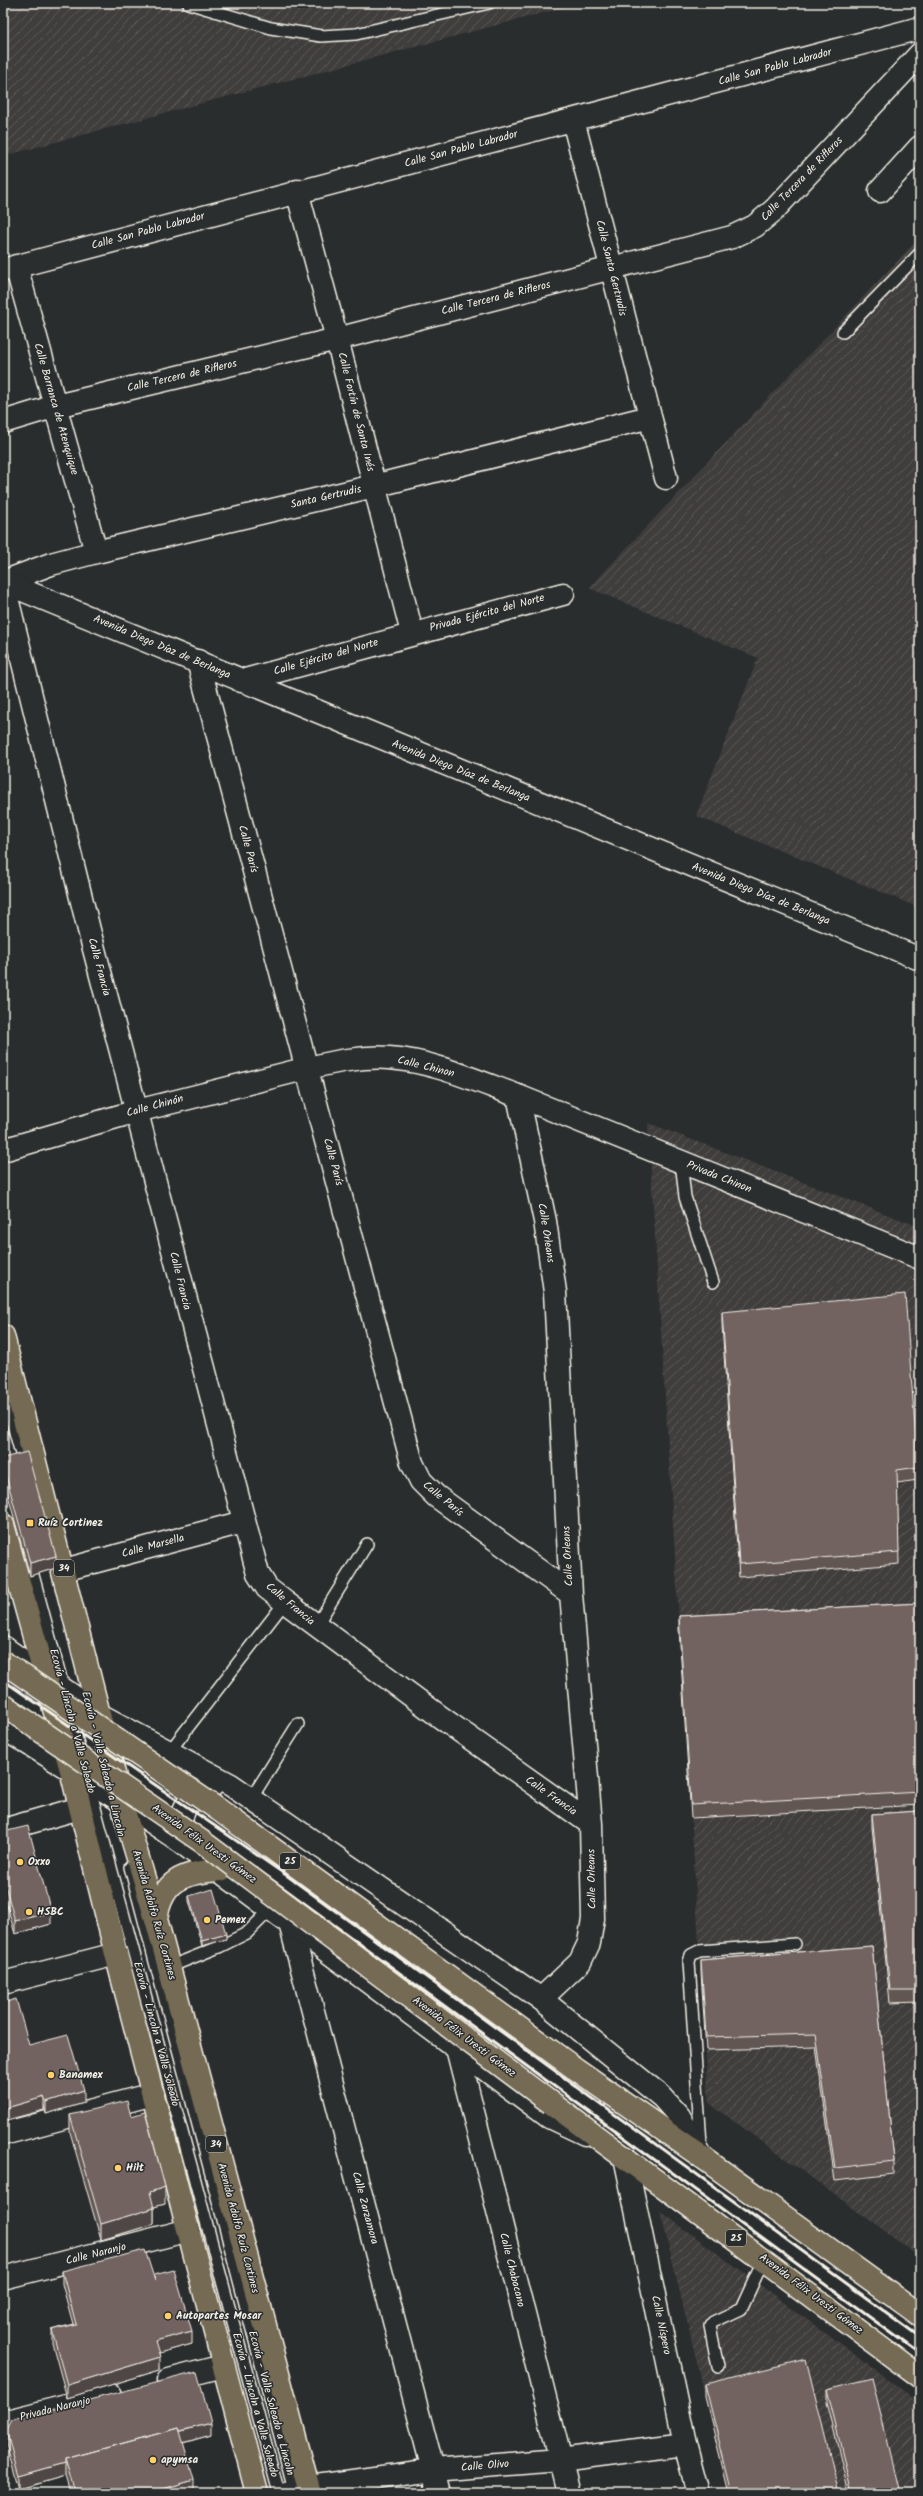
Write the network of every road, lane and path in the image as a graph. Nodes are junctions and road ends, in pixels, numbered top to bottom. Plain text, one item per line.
1 (188, 3) edge
2 (489, 3) edge
3 (920, 28) edge
4 (920, 54) edge
5 (573, 120) junction
6 (920, 147) edge
7 (297, 191) junction
8 (880, 191) dead end
9 (920, 253) edge
10 (10, 268) edge
11 (611, 269) junction
12 (843, 332) dead end
13 (337, 339) junction
14 (56, 406) junction
15 (650, 417) junction
16 (3, 422) edge
17 (666, 478) dead end
18 (374, 486) junction
19 (96, 552) junction
20 (3, 582) edge
21 (563, 594) dead end
22 (412, 633) junction
23 (198, 661) junction
24 (241, 681) junction
25 (920, 959) edge
26 (308, 1068) junction
27 (518, 1096) junction
28 (137, 1111) junction
29 (3, 1150) edge
30 (681, 1161) junction
31 (920, 1258) edge
32 (713, 1282) dead end
33 (3, 1336) edge
34 (3, 1388) edge
35 (24, 1465) edge
36 (243, 1522) junction
37 (5, 1538) edge
38 (367, 1544) dead end
39 (58, 1570) junction
40 (33, 1575) edge
41 (570, 1594) junction
42 (285, 1602) junction
43 (316, 1626) junction
44 (4, 1652) edge
45 (45, 1678) junction
46 (3, 1680) edge
47 (64, 1690) junction
48 (3, 1705) edge
49 (95, 1711) junction
50 (298, 1724) dead end
51 (3, 1728) edge
52 (169, 1752) junction
53 (79, 1775) junction
54 (231, 1785) junction
55 (116, 1797) junction
56 (251, 1799) junction
57 (80, 1808) junction
58 (591, 1824) junction
59 (3, 1830) edge
60 (181, 1842) junction
61 (221, 1870) junction
62 (272, 1908) junction
63 (156, 1920) junction
64 (290, 1923) junction
65 (795, 1944) dead end
66 (116, 1954) junction
67 (169, 1967) junction
68 (3, 1983) edge
69 (541, 2000) junction
70 (457, 2048) junction
71 (153, 2094) junction
72 (3, 2134) edge
73 (605, 2142) junction
74 (625, 2156) junction
75 (702, 2157) junction
76 (188, 2230) junction
77 (764, 2259) junction
78 (3, 2278) edge
79 (920, 2315) edge
80 (223, 2366) junction
81 (718, 2367) dead end
82 (920, 2377) edge
83 (3, 2422) edge
84 (686, 2444) junction
85 (560, 2460) junction
86 (433, 2470) junction
87 (296, 2492) edge
88 (257, 2493) edge
89 (439, 2493) edge
90 (568, 2493) edge
91 (698, 2493) edge

1 - 2 lane
3 - 5 street, Calle San Pablo Labrador
4 - 11 street, Calle Tercera de Rifleros
5 - 7 street, Calle San Pablo Labrador
5 - 11 street, Calle Santa Gertrudis
6 - 8 street
7 - 10 street, Calle San Pablo Labrador
7 - 13 street, Calle Fortín de Santa Inés
9 - 12 lane
10 - 14 street, Calle Barranca de Atenquique
11 - 13 street, Calle Tercera de Rifleros
11 - 15 street, Calle Santa Gertrudis
13 - 14 street, Calle Tercera de Rifleros
13 - 18 street, Calle Fortín de Santa Inés
14 - 16 street, Calle Tercera de Rifleros
14 - 19 street, Calle Barranca de Atenquique
15 - 17 street, Calle Santa Gertrudis
15 - 18 street, Santa Gertrudis
18 - 19 street, Santa Gertrudis
18 - 22 street, Calle Fortín de Santa Inés
19 - 20 street, Santa Gertrudis
20 - 23 street, Avenida Diego Díaz de Berlanga
20 - 28 street, Calle Francia
21 - 22 street, Privada Ejército del Norte
22 - 24 street, Calle Ejército del Norte
23 - 24 street, Avenida Diego Díaz de Berlanga
23 - 26 street, Calle París
24 - 25 street, Avenida Diego Díaz de Berlanga
26 - 27 street, Calle Chinon
26 - 28 street, Calle Chinón
26 - 41 street, Calle París
27 - 30 street, Privada Chinon
27 - 41 street, Calle Orleans
28 - 29 street, Calle Chinón
28 - 36 street, Calle Francia
30 - 31 street, Privada Chinon
30 - 32 lane
33 - 39 main road, Avenida Adolfo Ruíz Cortines / 34
34 - 35 lane
36 - 39 street, Calle Marsella
36 - 42 street, Calle Francia
37 - 45 main road
38 - 43 lane
39 - 49 main road, Avenida Adolfo Ruíz Cortines / 34
40 - 47 lane, Ecovía - Lincoln a Valle Soleado
41 - 58 street, Calle Orleans
42 - 43 street, Calle Francia
42 - 52 lane
43 - 58 street, Calle Francia
44 - 45 street
44 - 46 street
44 - 75 main road, 25, bridge
45 - 47 street
45 - 53 main road
47 - 49 street
47 - 53 lane, Ecovía - Lincoln a Valle Soleado
48 - 73 main road, Avenida Félix Uresti Gómez / 25, bridge
49 - 52 street
49 - 55 main road, Avenida Adolfo Ruíz Cortines / 34
50 - 56 lane
51 - 53 street
52 - 54 street
53 - 55 street
53 - 57 main road
53 - 87 lane, Ecovía - Lincoln a Valle Soleado
54 - 56 street
54 - 60 street
55 - 60 street
55 - 63 main road, Avenida Adolfo Ruíz Cortines / 34
55 - 87 lane, Ecovía - Valle Soleado a Lincoln
56 - 69 street
57 - 59 street
57 - 66 main road
58 - 69 street, Calle Orleans
60 - 61 street
61 - 62 street
61 - 63 main road
62 - 64 street
62 - 67 lane
63 - 67 main road, Avenida Adolfo Ruíz Cortines / 34
64 - 70 street
64 - 86 street, Calle Zarzamora
65 - 75 lane
66 - 68 street
66 - 71 main road
67 - 87 main road, Avenida Adolfo Ruíz Cortines / 34
69 - 75 street
70 - 73 street
70 - 85 street, Calle Chabacano
71 - 72 street
71 - 76 main road
73 - 74 main road, Avenida Félix Uresti Gómez / 25
74 - 77 main road, Avenida Félix Uresti Gómez / 25
74 - 84 street, Calle Níspero
75 - 79 main road, 25
76 - 78 street, Calle Naranjo
76 - 80 main road
77 - 81 lane
77 - 82 main road, Avenida Félix Uresti Gómez / 25
80 - 83 street, Privada Naranjo
80 - 88 main road
84 - 85 street, Calle Olivo
84 - 91 street, Calle Níspero
85 - 86 street, Calle Olivo
85 - 90 street, Calle Chabacano
86 - 87 street, Calle Olivo
86 - 89 street, Calle Zarzamora

